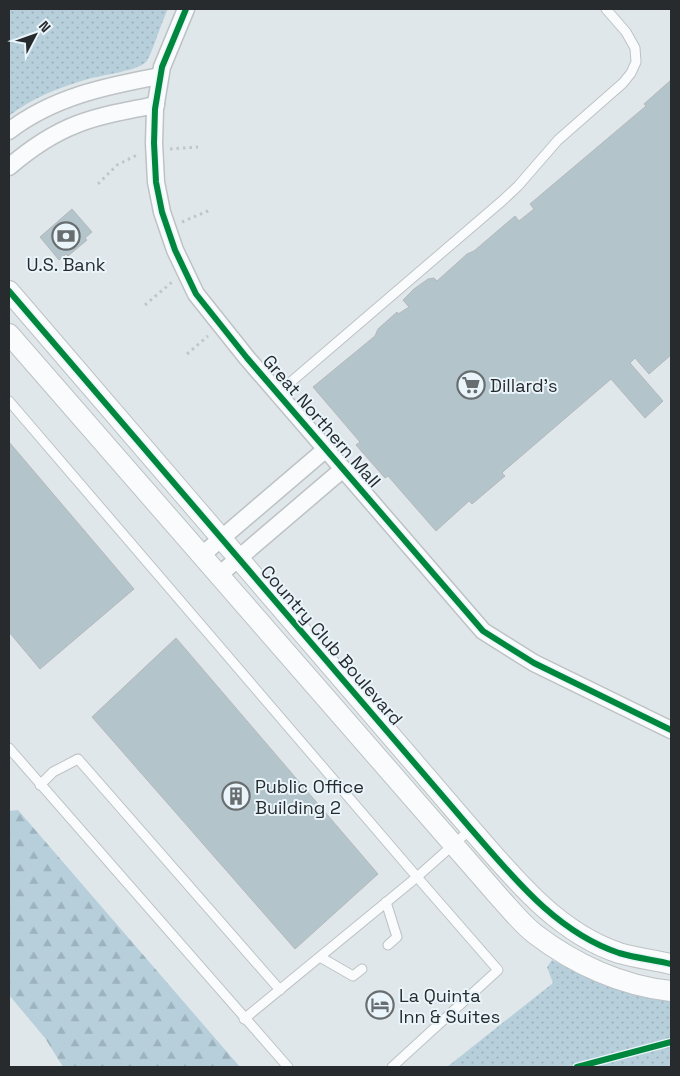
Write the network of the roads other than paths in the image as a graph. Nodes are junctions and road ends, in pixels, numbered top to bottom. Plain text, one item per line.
1 (186, 9) edge
2 (606, 9) edge
3 (160, 76) junction
4 (156, 105) junction
5 (9, 132) edge
6 (9, 167) edge
7 (9, 291) edge
8 (9, 334) edge
9 (278, 393) junction
10 (9, 401) edge
11 (326, 449) junction
12 (343, 469) junction
13 (221, 539) junction
14 (202, 555) junction
15 (238, 558) junction
16 (219, 576) junction
17 (671, 730) edge
18 (9, 748) edge
19 (40, 785) junction
20 (471, 829) junction
21 (453, 844) junction
22 (416, 877) junction
23 (386, 902) junction
24 (388, 945) dead end
25 (320, 957) junction
26 (671, 964) edge
27 (362, 969) dead end
28 (280, 990) junction
29 (671, 991) edge
30 (244, 1020) junction
31 (288, 1067) edge
32 (392, 1067) edge

1 - 3 street, Great Northern Mall
2 - 9 lane
3 - 4 street, Great Northern Mall
3 - 5 street
4 - 6 street
4 - 9 street, Great Northern Mall
7 - 13 street, Country Club Boulevard
8 - 14 street
9 - 11 street, Great Northern Mall
10 - 22 lane
11 - 12 street, Great Northern Mall
11 - 13 street, Great Northern Mall
12 - 15 street, Great Northern Mall
12 - 17 street, Great Northern Mall
13 - 14 street, Great Northern Mall
13 - 15 street, Country Club Boulevard
14 - 16 street
15 - 16 street, Great Northern Mall
15 - 20 street, Country Club Boulevard
16 - 21 street
18 - 19 lane
19 - 28 lane
19 - 30 lane
20 - 21 lane
20 - 26 street, Country Club Boulevard
21 - 22 lane
21 - 29 street
22 - 23 lane
22 - 32 lane
23 - 24 lane
23 - 25 lane
25 - 27 lane
25 - 28 lane
28 - 30 lane
30 - 31 lane

